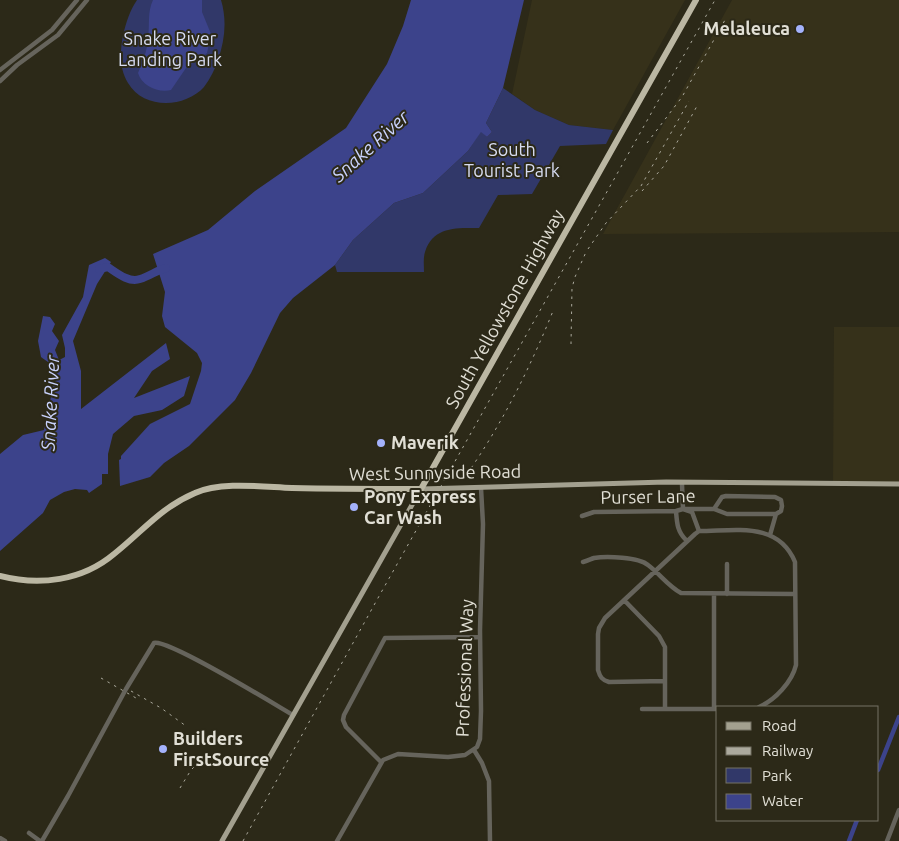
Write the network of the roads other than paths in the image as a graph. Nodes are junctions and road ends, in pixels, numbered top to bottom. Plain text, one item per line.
1 (77, 0) edge
2 (87, 0) edge
3 (696, 0) edge
4 (0, 70) edge
5 (0, 81) edge
6 (682, 484) junction
7 (899, 484) edge
8 (481, 488) junction
9 (421, 489) junction
10 (683, 509) junction
11 (714, 509) junction
12 (676, 511) junction
13 (776, 514) junction
14 (582, 516) dead end
15 (699, 531) junction
16 (770, 535) junction
17 (686, 540) junction
18 (583, 562) dead end
19 (727, 564) dead end
20 (655, 571) junction
21 (0, 576) edge
22 (714, 594) junction
23 (727, 594) junction
24 (795, 594) junction
25 (624, 600) junction
26 (480, 637) junction
27 (666, 681) junction
28 (762, 706) edge
29 (666, 708) junction
30 (642, 709) dead end
31 (716, 709) edge
32 (293, 715) junction
33 (474, 750) junction
34 (381, 762) junction
35 (899, 810) edge
36 (897, 820) edge
37 (28, 833) dead end
38 (0, 838) edge
39 (5, 841) edge
40 (41, 841) edge
41 (222, 841) edge
42 (337, 841) edge
43 (490, 841) edge
44 (887, 841) edge

1 - 4 street
2 - 5 street
3 - 9 highway, South Yellowstone Highway
6 - 7 main road, West Sunnyside Road
6 - 8 main road, West Sunnyside Road
6 - 10 street
8 - 9 main road, West Sunnyside Road
8 - 26 street, Professional Way
9 - 21 highway, West Sunnyside Road
9 - 32 main road, South Yellowstone Highway
10 - 11 street, Purser Lane
10 - 12 street, Purser Lane
10 - 15 street
11 - 13 street
11 - 13 street, Purser Lane
12 - 14 street, Purser Lane
12 - 17 street
13 - 16 street
15 - 16 street
15 - 17 street
16 - 24 street
17 - 20 street
18 - 20 street
19 - 23 street
20 - 22 street
20 - 25 street
22 - 23 street
22 - 31 street
23 - 24 street
24 - 28 street
25 - 27 street
25 - 27 street
26 - 33 street, Professional Way
26 - 34 street
27 - 29 street
29 - 30 street
29 - 31 street
32 - 40 street
32 - 41 main road, South Yellowstone Highway
33 - 34 street, Professional Way
33 - 43 street
34 - 42 street
35 - 36 street
36 - 44 street
37 - 40 street
38 - 39 street

